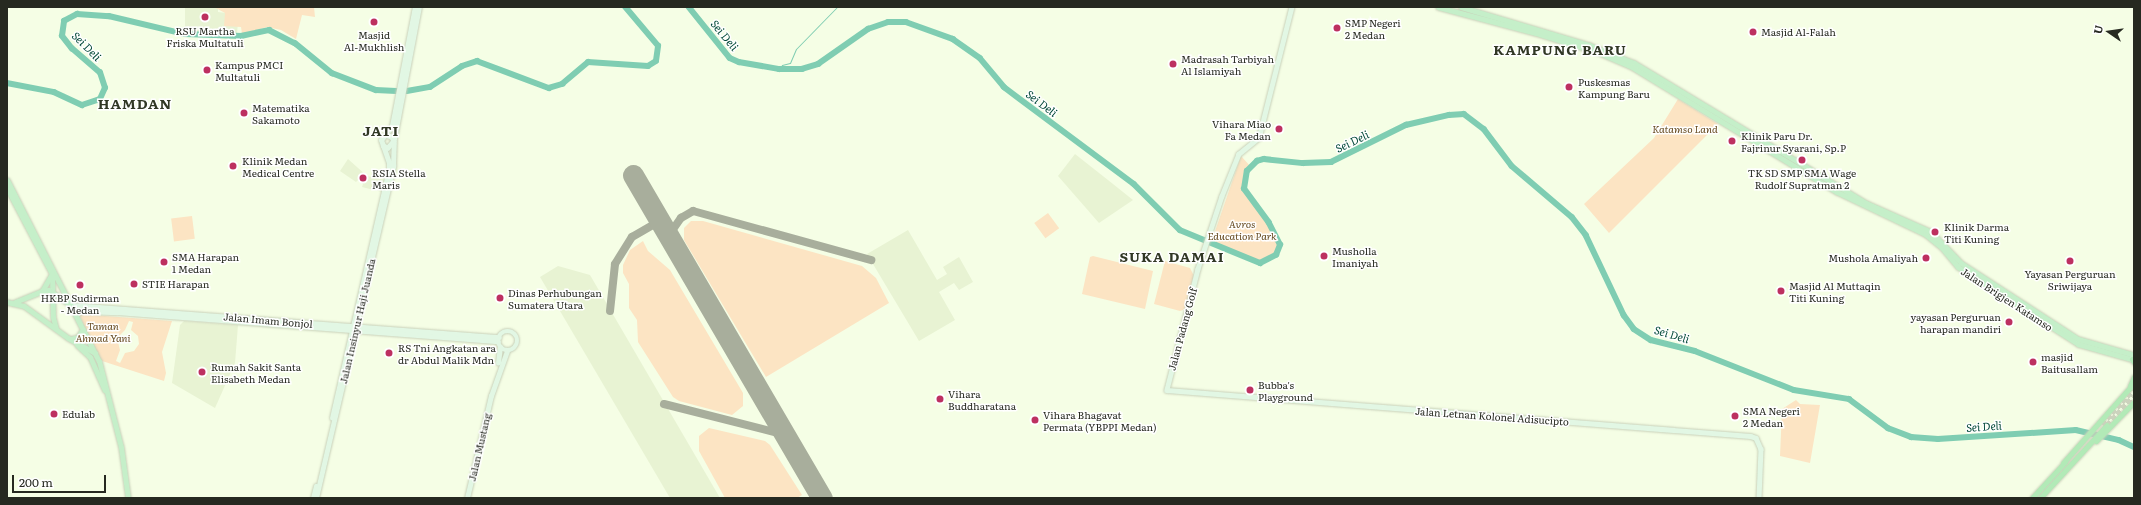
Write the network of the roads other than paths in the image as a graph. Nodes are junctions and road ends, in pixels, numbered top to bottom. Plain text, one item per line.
1 (415, 7) edge
2 (419, 7) edge
3 (1292, 7) edge
4 (1438, 7) edge
5 (1461, 7) edge
6 (1562, 40) junction
7 (403, 81) junction
8 (398, 106) junction
9 (386, 135) junction
10 (394, 141) junction
11 (383, 146) junction
12 (7, 180) edge
13 (7, 188) edge
14 (52, 274) junction
15 (42, 291) junction
16 (54, 292) junction
17 (10, 302) edge
18 (72, 305) junction
19 (76, 314) junction
20 (225, 319) junction
21 (56, 329) junction
22 (83, 329) junction
23 (354, 329) junction
24 (68, 338) junction
25 (498, 339) junction
26 (500, 347) junction
27 (507, 351) junction
28 (95, 354) junction
29 (2134, 359) edge
30 (2134, 377) edge
31 (2134, 383) edge
32 (1167, 390) joint
33 (2126, 392) junction
34 (107, 393) junction
35 (491, 396) junction
36 (2134, 402) edge
37 (2102, 427) junction
38 (128, 498) edge
39 (313, 498) edge
40 (316, 498) edge
41 (467, 498) edge
42 (1759, 498) edge
43 (2032, 498) edge
44 (2040, 498) edge

1 - 7 main road, Jalan Insinyur Haji Juanda
2 - 7 main road, Jalan Insinyur Haji Juanda
3 - 32 main road, Jalan Padang Golf
4 - 6 main road, Jalan Brigjen Katamso
5 - 6 main road, Jalan Brigjen Katamso
6 - 29 main road, Jalan Brigjen Katamso
7 - 8 main road, Jalan Insinyur Haji Juanda
8 - 9 main road, Jalan Insinyur Haji Juanda
8 - 10 main road, Jalan Insinyur Haji Juanda
9 - 10 main road
9 - 11 main road, Jalan Insinyur Haji Juanda
10 - 11 main road
10 - 23 main road, Jalan Insinyur Haji Juanda
11 - 23 main road, Jalan Insinyur Haji Juanda
12 - 18 main road
13 - 14 main road
14 - 15 main road
14 - 16 main road
15 - 16 main road
15 - 17 main road
16 - 18 main road
16 - 21 main road
17 - 21 main road
18 - 19 main road
18 - 20 main road, Jalan Imam Bonjol
19 - 20 main road, Jalan Imam Bonjol
19 - 22 main road
20 - 23 main road, Jalan Imam Bonjol
21 - 24 main road
22 - 24 main road
22 - 28 main road
23 - 25 main road, Jalan Imam Bonjol
23 - 39 main road, Jalan Insinyur Haji Juanda
23 - 40 main road, Jalan Insinyur Haji Juanda
24 - 28 main road
24 - 34 main road
25 - 26 main road
25 - 27 main road
26 - 27 main road
26 - 35 main road, Jalan Mustang
27 - 35 main road, Jalan Mustang
28 - 34 main road
30 - 33 highway
31 - 33 highway
32 - 42 main road, Jalan Letnan Kolonel Adisucipto
33 - 37 highway
34 - 38 main road
35 - 41 main road, Jalan Mustang
36 - 37 highway
37 - 43 highway
37 - 44 highway

